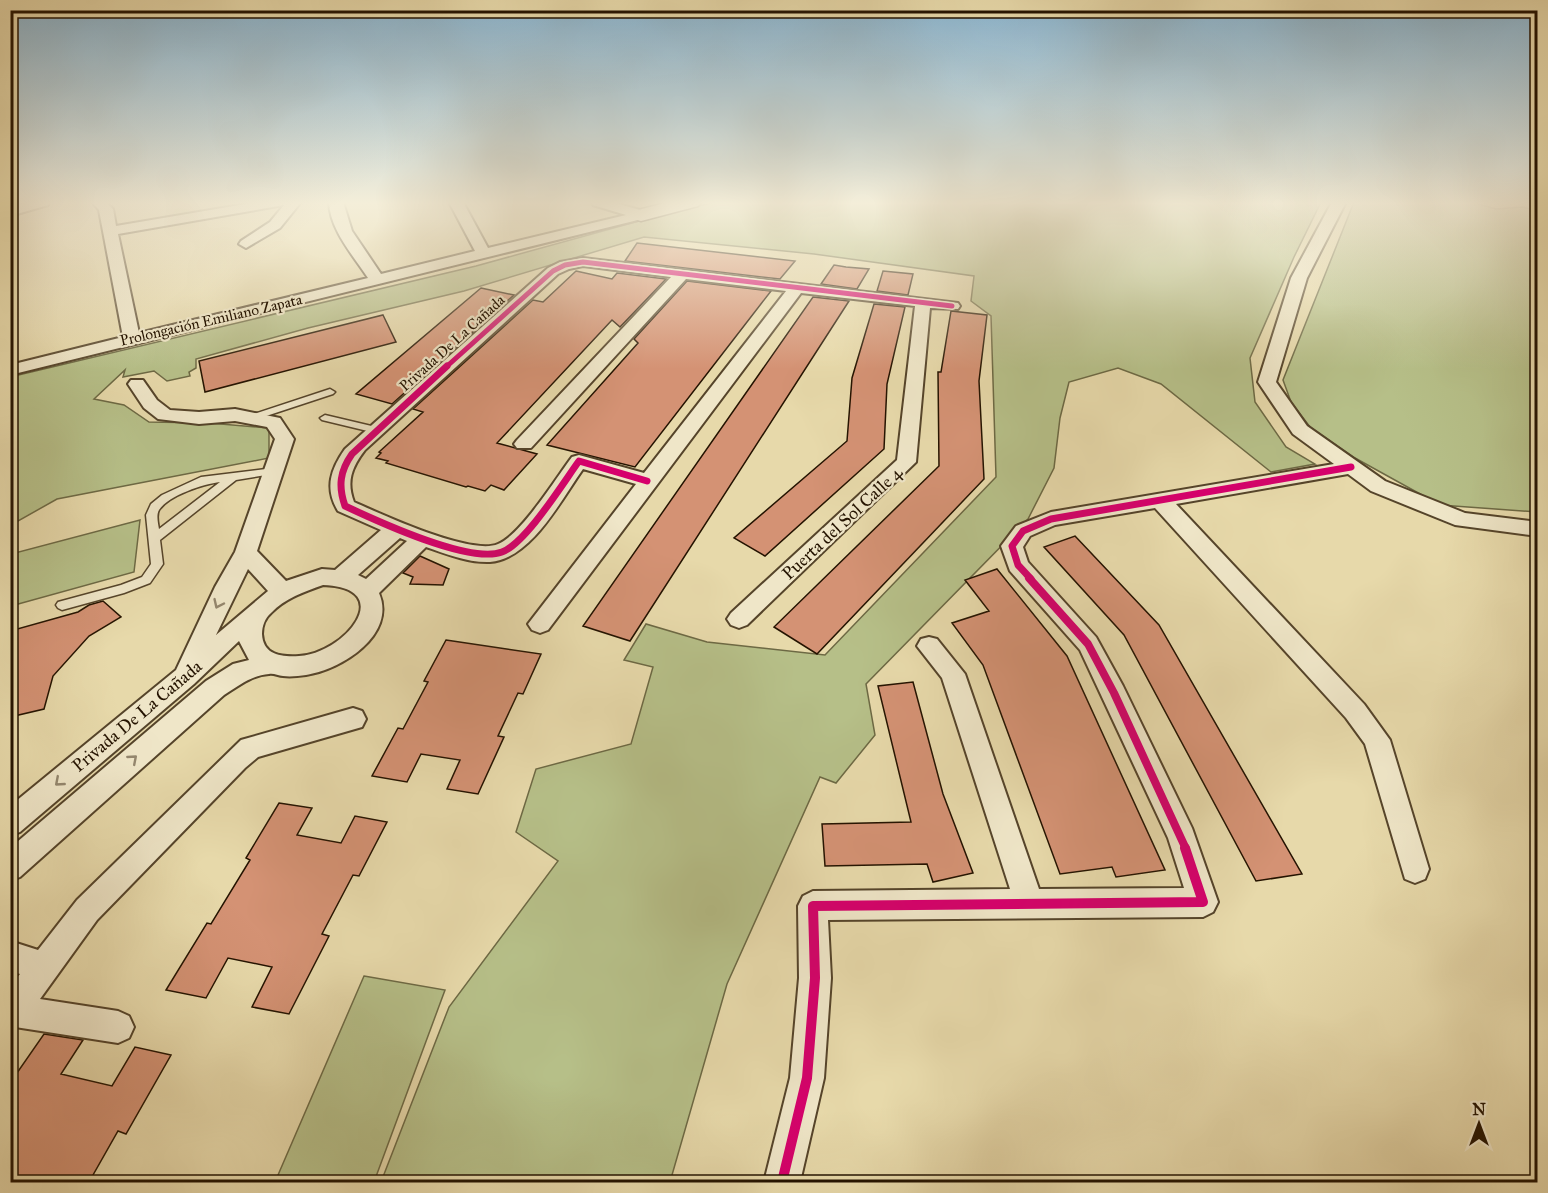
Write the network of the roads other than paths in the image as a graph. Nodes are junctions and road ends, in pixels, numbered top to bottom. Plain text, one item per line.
1 (115, 258) edge
2 (363, 258) edge
3 (473, 258) edge
4 (1309, 258) edge
5 (682, 274) junction
6 (377, 280) junction
7 (796, 289) junction
8 (923, 303) junction
9 (952, 306) dead end
10 (132, 339) junction
11 (10, 370) edge
12 (137, 384) dead end
13 (330, 392) dead end
14 (251, 418) junction
15 (325, 418) dead end
16 (376, 430) junction
17 (524, 444) dead end
18 (1351, 467) junction
19 (274, 471) junction
20 (233, 477) junction
21 (647, 481) junction
22 (1160, 500) junction
23 (396, 529) junction
24 (1538, 529) edge
25 (155, 538) junction
26 (423, 538) junction
27 (246, 553) junction
28 (341, 577) junction
29 (282, 591) junction
30 (368, 591) junction
31 (62, 605) dead end
32 (262, 606) junction
33 (739, 619) dead end
34 (540, 624) dead end
35 (929, 646) dead end
36 (269, 664) junction
37 (185, 677) junction
38 (353, 719) dead end
39 (10, 823) edge
40 (10, 867) edge
41 (1415, 869) dead end
42 (1029, 904) junction
43 (10, 956) edge
44 (44, 967) junction
45 (11, 1011) edge
46 (118, 1027) dead end
47 (782, 1182) edge

1 - 10 street
2 - 6 street
3 - 6 street, Prolongación Emiliano Zapata
4 - 18 street
5 - 7 street, Privada De La Cañada
5 - 16 street, Privada De La Cañada
5 - 17 street
6 - 10 street, Prolongación Emiliano Zapata
7 - 8 street, Privada De La Cañada
7 - 21 street
8 - 9 street, Privada De La Cañada
8 - 33 street, Puerta del Sol Calle 4
10 - 11 street, Prolongación Emiliano Zapata
12 - 14 street
13 - 14 lane
14 - 19 street
15 - 16 lane
16 - 23 street, Privada De La Cañada
18 - 22 street
18 - 24 street
19 - 20 lane
19 - 27 street
20 - 25 lane
20 - 25 lane
21 - 26 street, Privada De La Cañada
21 - 34 street
22 - 41 street
22 - 42 street
23 - 26 street, Privada De La Cañada
23 - 28 street
25 - 31 lane
26 - 30 street
27 - 29 street
27 -> 37 street
28 - 29 street
28 - 30 street
29 - 32 street
30 - 36 street
32 - 36 street
32 - 37 street, Privada De La Cañada
35 - 42 street
40 -> 36 street, Privada De La Cañada
37 -> 39 street, Privada De La Cañada
38 - 44 street
42 - 47 street
43 - 44 street
44 - 45 street
45 - 46 street

